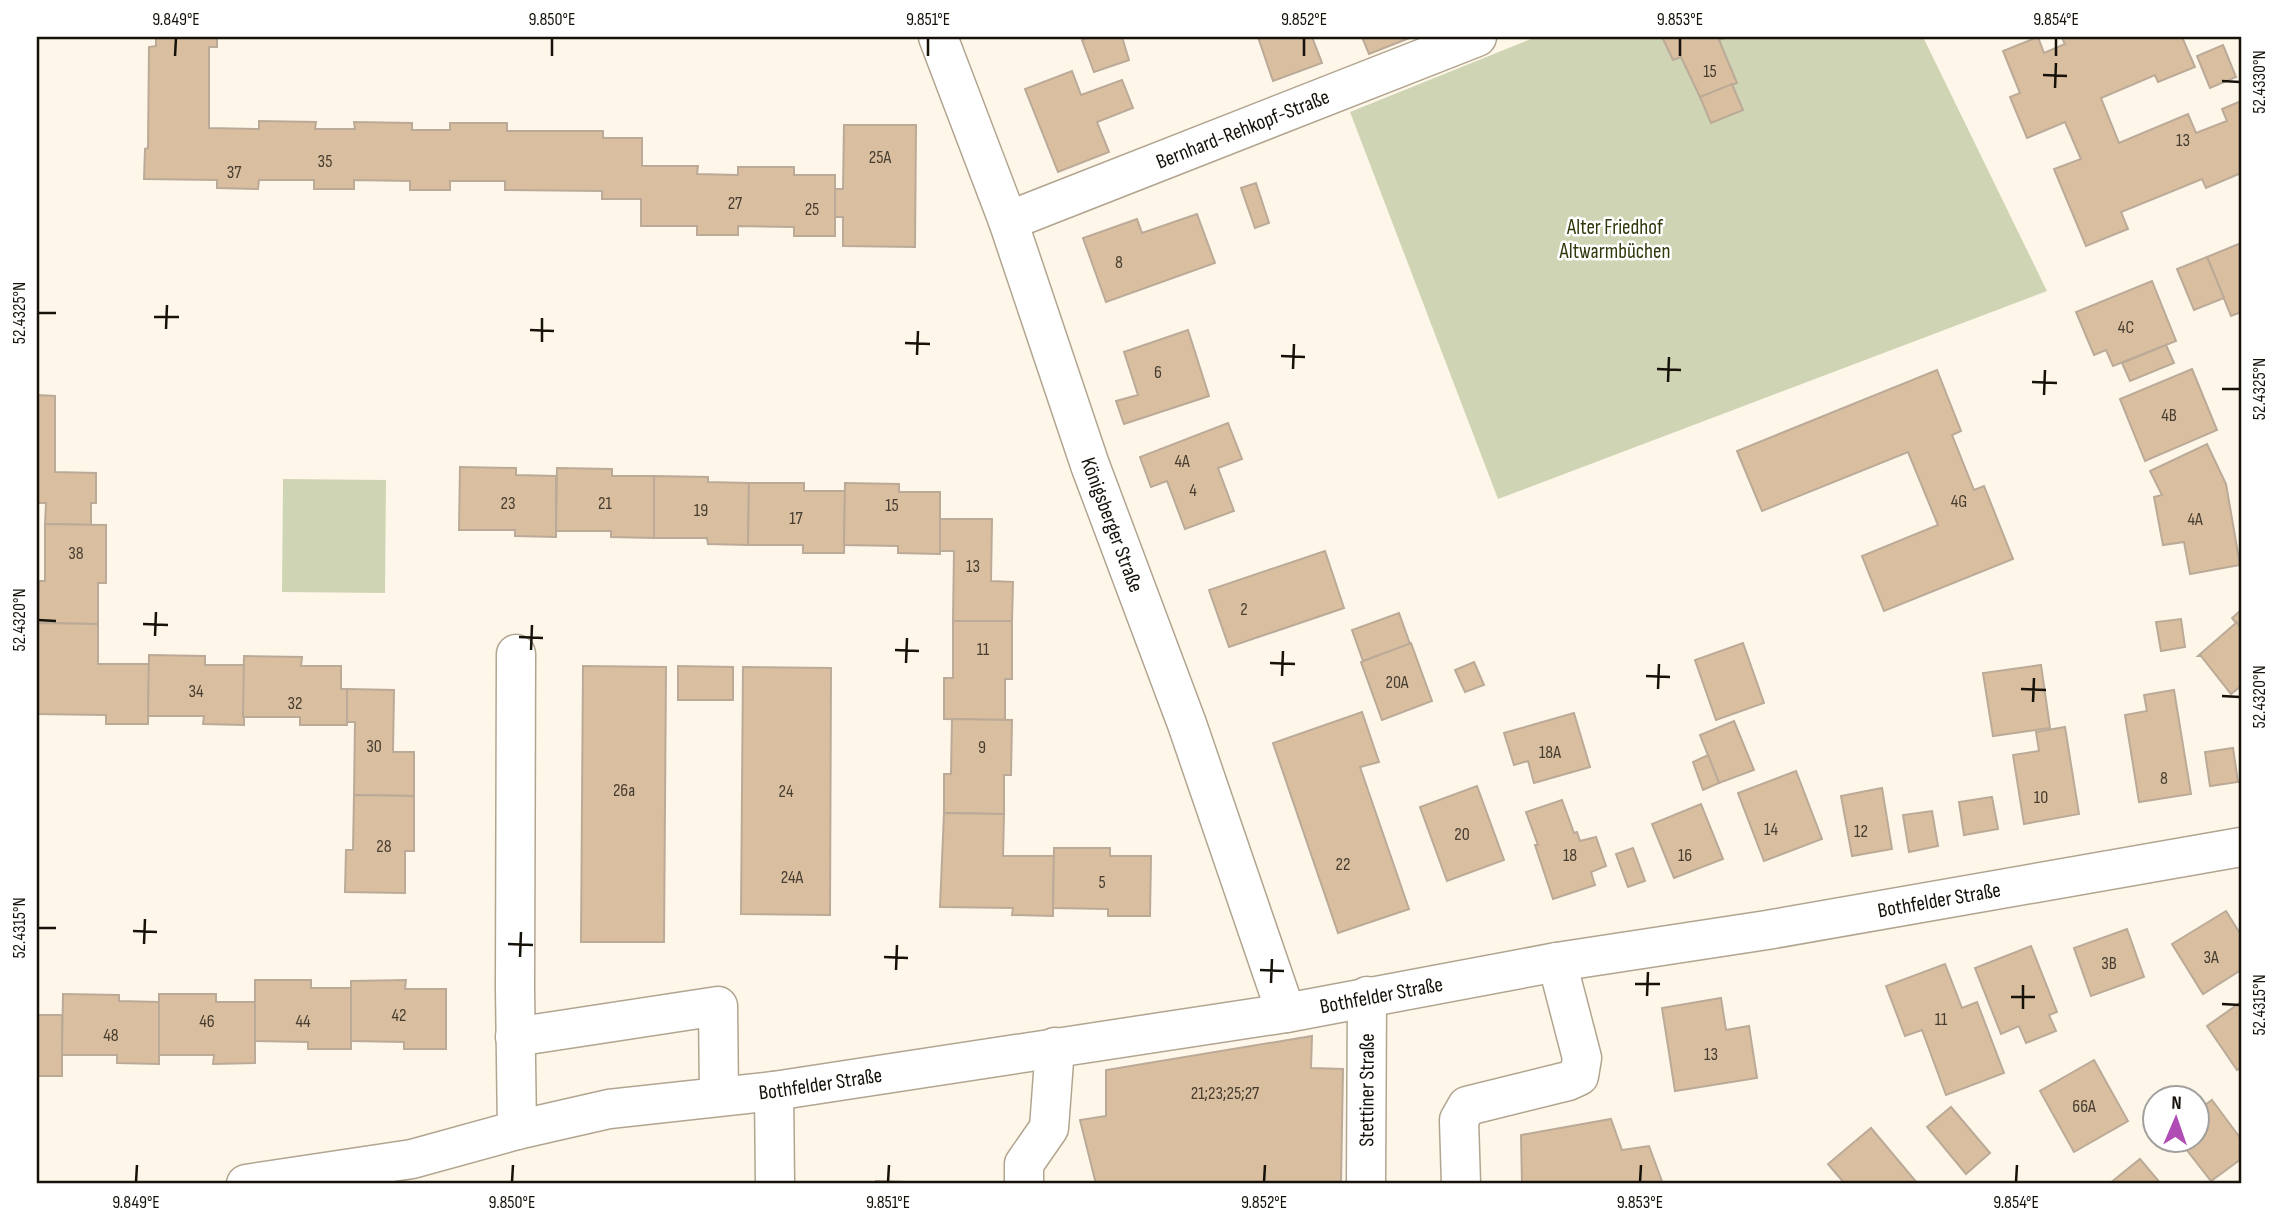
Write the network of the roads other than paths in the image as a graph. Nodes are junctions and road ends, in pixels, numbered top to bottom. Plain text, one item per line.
1 (938, 37) edge
2 (1477, 37) edge
3 (1008, 221) junction
4 (516, 654) dead end
5 (2241, 847) edge
6 (1557, 962) junction
7 (1367, 996) junction
8 (1286, 1013) junction
9 (515, 1037) junction
10 (1055, 1047) junction
11 (774, 1091) junction
12 (719, 1096) junction
13 (517, 1130) junction
14 (247, 1184) edge
15 (775, 1184) edge
16 (1024, 1184) edge
17 (1366, 1184) edge
18 (1461, 1184) edge

1 - 3 street, Königsberger Straße
2 - 3 street, Bernhard-Rehkopf-Straße
3 - 8 street, Königsberger Straße
4 - 9 street
5 - 6 street, Bothfelder Straße
6 - 7 street, Bothfelder Straße
6 - 18 street
7 - 8 street, Bothfelder Straße
7 - 17 street, Stettiner Straße
8 - 10 street, Bothfelder Straße
9 - 12 street
9 - 13 street
10 - 11 street, Bothfelder Straße
10 - 16 street
11 - 12 street, Bothfelder Straße
11 - 15 street
12 - 13 street, Bothfelder Straße
13 - 14 street, Bothfelder Straße

